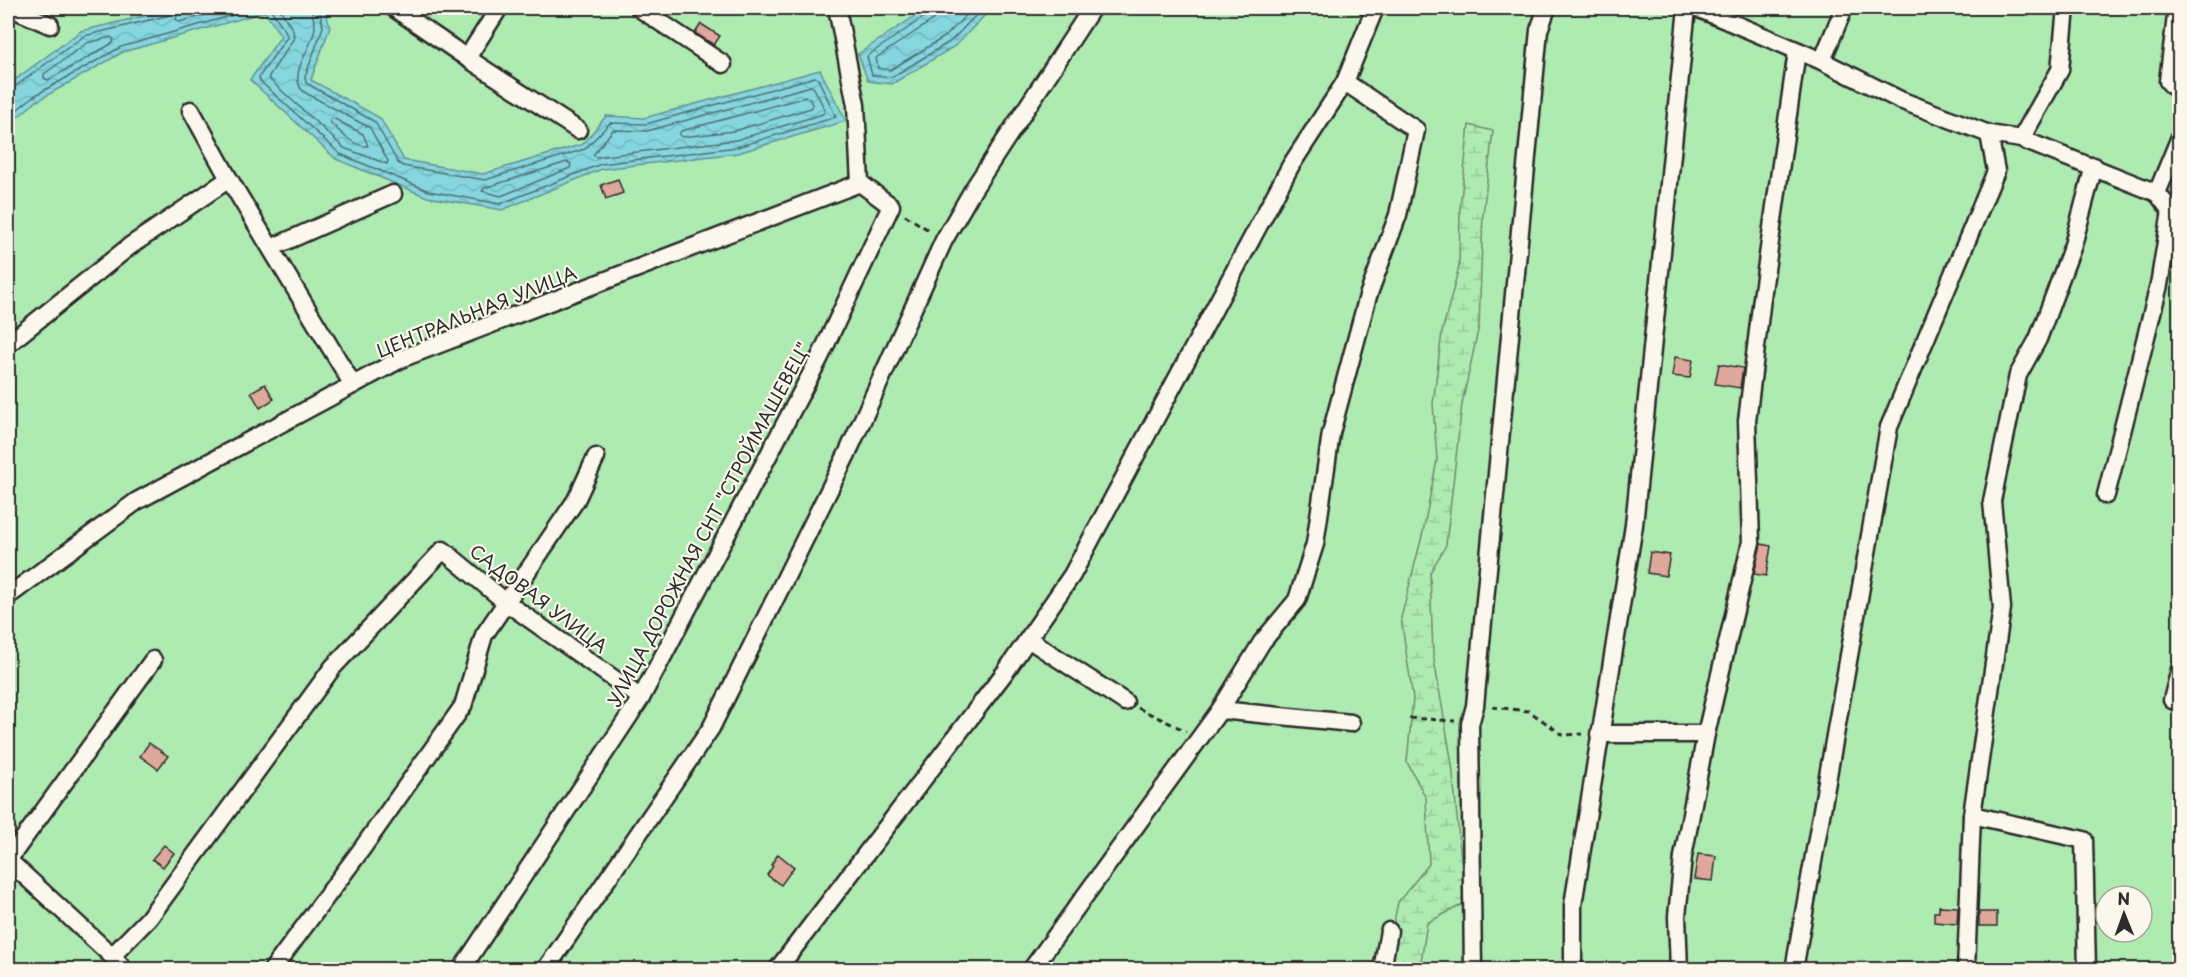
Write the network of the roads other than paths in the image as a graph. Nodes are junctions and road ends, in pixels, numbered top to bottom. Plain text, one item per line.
1 (11, 8) edge
2 (394, 8) edge
3 (499, 8) edge
4 (639, 8) edge
5 (837, 8) edge
6 (1092, 8) edge
7 (1375, 8) edge
8 (1547, 8) edge
9 (1688, 8) edge
10 (1697, 8) edge
11 (1844, 8) edge
12 (2066, 8) edge
13 (2177, 8) edge
14 (50, 26) dead end
15 (1797, 51) junction
16 (467, 58) junction
17 (1822, 61) junction
18 (723, 64) dead end
19 (1345, 82) junction
20 (2180, 93) edge
21 (191, 110) dead end
22 (578, 130) dead end
23 (1989, 134) junction
24 (2180, 137) edge
25 (2021, 139) junction
26 (2094, 166) junction
27 (230, 179) junction
28 (860, 183) junction
29 (2157, 193) junction
30 (393, 194) dead end
31 (2175, 213) edge
32 (272, 248) junction
33 (8, 344) edge
34 (353, 385) junction
35 (596, 457) dead end
36 (2106, 495) dead end
37 (8, 596) edge
38 (507, 603) junction
39 (1028, 639) junction
40 (153, 660) dead end
41 (2180, 669) edge
42 (641, 698) junction
43 (2172, 700) dead end
44 (1125, 702) road end
45 (1220, 711) junction
46 (1351, 723) dead end
47 (1599, 734) junction
48 (1706, 734) junction
49 (1972, 814) junction
50 (8, 860) edge
51 (1389, 931) dead end
52 (112, 956) junction
53 (124, 969) edge
54 (272, 969) edge
55 (461, 969) edge
56 (545, 969) edge
57 (777, 969) edge
58 (1031, 969) edge
59 (1382, 969) edge
60 (1473, 969) edge
61 (1573, 969) edge
62 (1680, 969) edge
63 (1794, 969) edge
64 (1966, 969) edge
65 (2087, 969) edge

1 - 14 street
2 - 16 street
3 - 16 street
4 - 18 street
5 - 28 street
6 - 56 street
7 - 19 street
8 - 60 street
9 - 47 street
10 - 15 street
11 - 17 street
12 - 25 street
13 - 20 street
15 - 17 street
15 - 48 street
16 - 22 street
17 - 23 street
19 - 39 street
19 - 45 street
21 - 27 street
23 - 25 street
23 - 63 street
24 - 29 street
25 - 26 street
26 - 29 street
26 - 49 street
27 - 32 street
27 - 33 street
28 - 34 street, ЦЕНТРАЛЬНАЯ УЛИЦА
28 - 42 street, УЛИЦА ДОРОЖНАЯ СНТ "СТРОЙМАШЕВЕЦ"
29 - 31 street
30 - 32 street
31 - 36 street
32 - 34 street
34 - 37 street, ЦЕНТРАЛЬНАЯ УЛИЦА
35 - 38 street
38 - 42 street, САДОВАЯ УЛИЦА
38 - 52 street, САДОВАЯ УЛИЦА
38 - 54 street
39 - 44 street
39 - 57 street
40 - 50 street
41 - 43 street
42 - 55 street, УЛИЦА ДОРОЖНАЯ СНТ "СТРОЙМАШЕВЕЦ"
45 - 46 street
45 - 58 street
47 - 48 street
47 - 61 street
48 - 62 street
49 - 64 street
49 - 65 street
50 - 52 street
51 - 59 street
52 - 53 street

